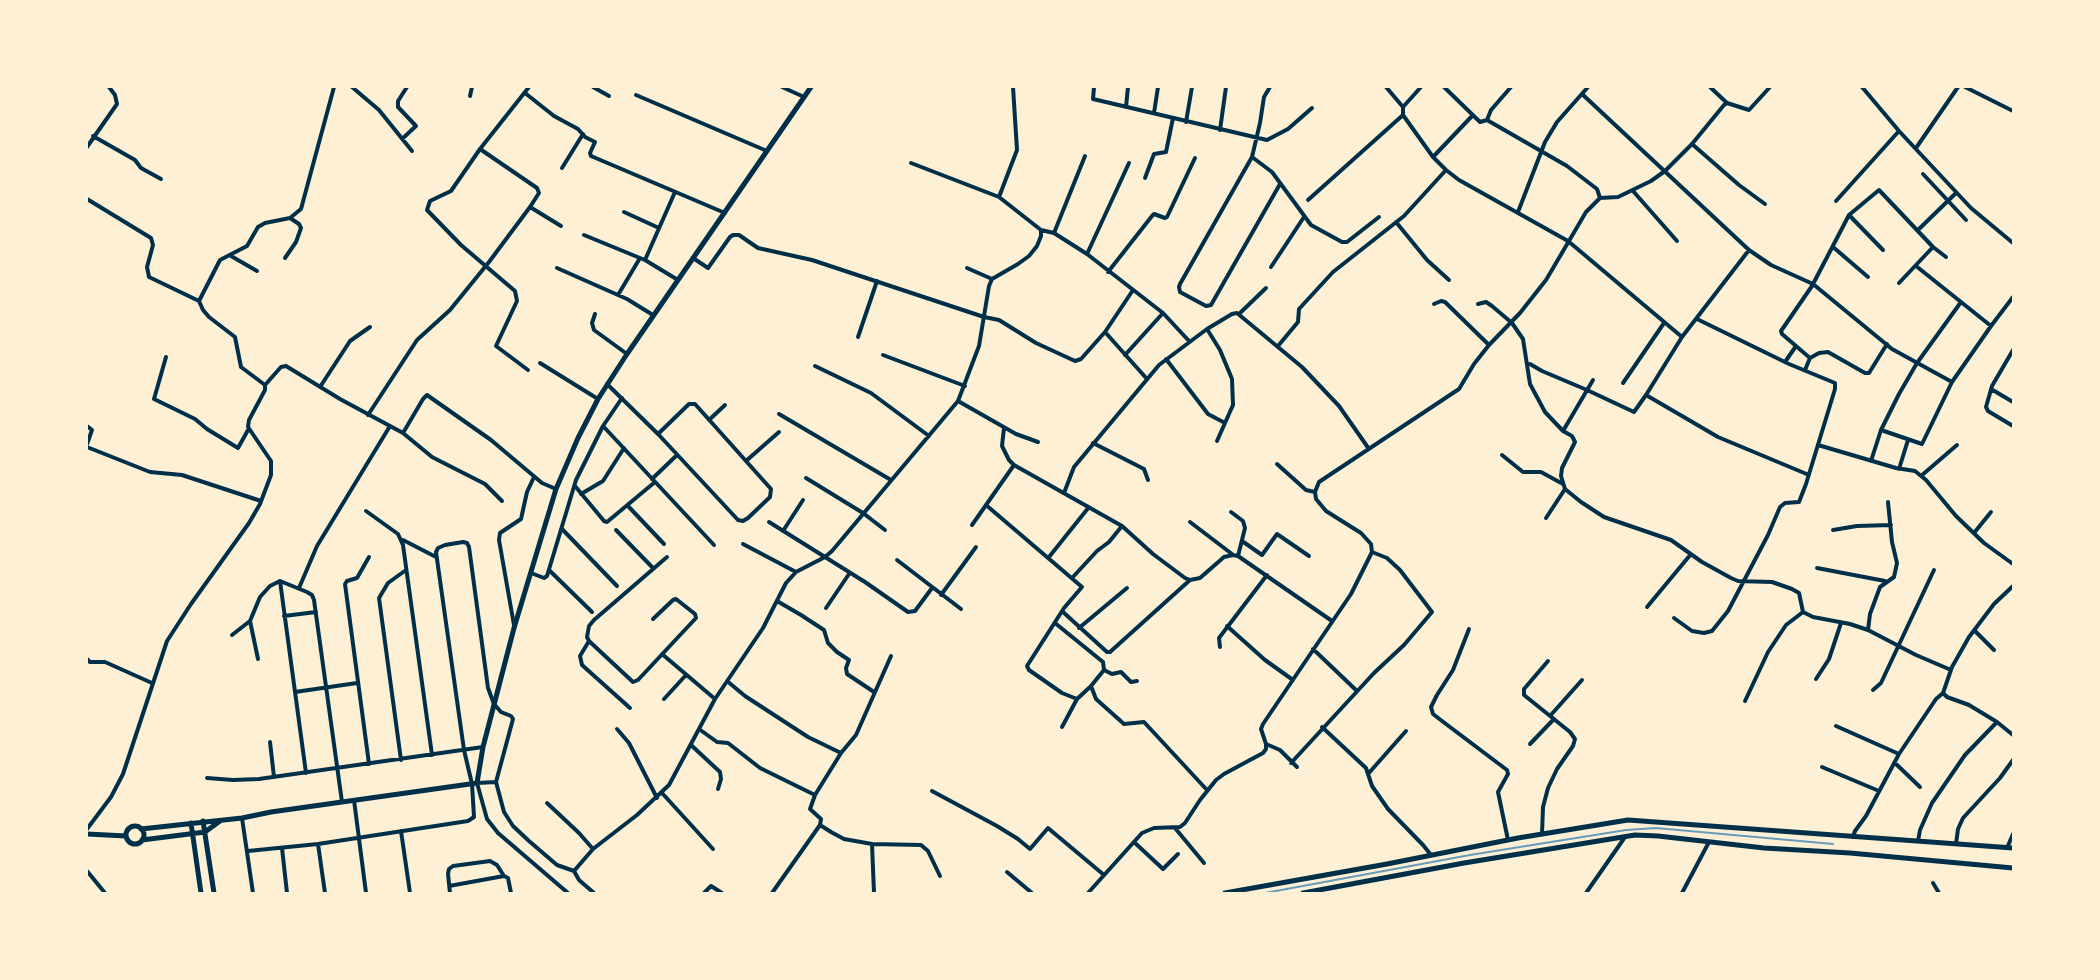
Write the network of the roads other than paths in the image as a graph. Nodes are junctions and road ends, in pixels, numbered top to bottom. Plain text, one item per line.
1 (109, 87) edge
2 (334, 87) edge
3 (352, 87) edge
4 (406, 87) edge
5 (472, 87) edge
6 (530, 87) edge
7 (593, 87) edge
8 (782, 87) edge
9 (812, 87) edge
10 (1013, 87) edge
11 (1094, 87) edge
12 (1128, 87) edge
13 (1158, 87) edge
14 (1192, 87) edge
15 (1226, 87) edge
16 (1270, 87) edge
17 (1386, 87) edge
18 (1421, 87) edge
19 (1444, 87) edge
20 (1511, 87) edge
21 (1588, 87) edge
22 (1710, 87) edge
23 (1770, 87) edge
24 (1862, 87) edge
25 (1958, 87) edge
26 (1965, 87) edge
27 (525, 93) junction
28 (1582, 94) junction
29 (636, 95) dead end
30 (470, 96) dead end
31 (609, 96) dead end
32 (805, 98) junction
33 (1728, 103) junction
34 (1126, 107) junction
35 (1404, 107) junction
36 (1312, 108) dead end
37 (2013, 111) edge
38 (1154, 113) junction
39 (1473, 114) junction
40 (1403, 115) junction
41 (1172, 120) junction
42 (1487, 120) junction
43 (1186, 122) junction
44 (1220, 130) junction
45 (1899, 131) junction
46 (583, 134) junction
47 (93, 136) junction
48 (1257, 138) junction
49 (402, 139) junction
50 (1692, 144) junction
51 (87, 147) edge
52 (480, 148) junction
53 (1916, 148) junction
54 (412, 151) dead end
55 (768, 152) junction
56 (1542, 152) junction
57 (1252, 155) junction
58 (1085, 156) dead end
59 (1433, 157) junction
60 (1195, 158) dead end
61 (1129, 163) dead end
62 (911, 164) dead end
63 (562, 168) dead end
64 (1446, 170) junction
65 (1665, 171) junction
66 (1923, 174) dead end
67 (1145, 178) dead end
68 (161, 179) dead end
69 (1280, 184) junction
70 (1633, 191) junction
71 (675, 192) junction
72 (1956, 193) junction
73 (999, 197) junction
74 (1600, 198) junction
75 (87, 199) edge
76 (1308, 200) dead end
77 (1836, 201) dead end
78 (1948, 201) junction
79 (1766, 204) dead end
80 (530, 207) junction
81 (624, 212) dead end
82 (1518, 212) junction
83 (725, 213) junction
84 (1849, 215) junction
85 (1304, 217) junction
86 (1379, 217) dead end
87 (290, 218) junction
88 (1966, 220) dead end
89 (1396, 222) junction
90 (561, 226) dead end
91 (659, 228) junction
92 (1041, 230) junction
93 (1918, 230) junction
94 (1054, 233) junction
95 (584, 235) dead end
96 (1568, 241) junction
97 (1677, 241) dead end
98 (2013, 243) edge
99 (1833, 247) junction
100 (1933, 247) junction
101 (1749, 250) junction
102 (1882, 250) dead end
103 (1087, 254) junction
104 (230, 255) junction
105 (1947, 257) dead end
106 (285, 258) dead end
107 (640, 258) junction
108 (694, 259) junction
109 (645, 260) junction
110 (487, 265) junction
111 (1916, 266) junction
112 (1271, 267) dead end
113 (557, 268) dead end
114 (967, 268) dead end
115 (257, 271) dead end
116 (1108, 272) junction
117 (1868, 277) dead end
118 (992, 279) junction
119 (678, 280) junction
120 (1449, 280) dead end
121 (877, 281) junction
122 (1899, 283) dead end
123 (1813, 284) junction
124 (1266, 288) dead end
125 (1133, 290) junction
126 (618, 295) junction
127 (2013, 297) edge
128 (199, 301) junction
129 (1961, 302) junction
130 (1434, 304) dead end
131 (1478, 304) dead end
132 (1163, 313) junction
133 (595, 314) dead end
134 (1239, 314) junction
135 (654, 316) junction
136 (984, 316) junction
137 (1697, 319) junction
138 (1512, 323) junction
139 (1664, 323) junction
140 (1990, 326) junction
141 (370, 327) dead end
142 (1207, 329) junction
143 (1105, 332) junction
144 (858, 337) dead end
145 (1682, 337) junction
146 (1190, 341) junction
147 (1887, 344) junction
148 (1489, 345) junction
149 (1278, 346) junction
150 (1796, 346) junction
151 (2013, 350) edge
152 (627, 354) junction
153 (883, 355) dead end
154 (1125, 355) junction
155 (2011, 356) edge
156 (166, 357) dead end
157 (1810, 358) junction
158 (1166, 359) junction
159 (1785, 362) junction
160 (540, 363) dead end
161 (1917, 363) junction
162 (1530, 364) dead end
163 (815, 366) dead end
164 (528, 370) dead end
165 (1805, 370) junction
166 (1147, 379) junction
167 (1593, 380) dead end
168 (1952, 382) junction
169 (1623, 383) dead end
170 (265, 385) junction
171 (609, 386) junction
172 (965, 386) junction
173 (320, 387) junction
174 (1991, 389) junction
175 (1587, 390) junction
176 (1647, 395) junction
177 (622, 398) junction
178 (598, 399) junction
179 (958, 401) junction
180 (2013, 402) edge
181 (725, 405) dead end
182 (779, 414) dead end
183 (368, 415) junction
184 (709, 420) junction
185 (1225, 423) junction
186 (87, 426) edge
187 (390, 426) junction
188 (603, 426) junction
189 (2013, 426) edge
190 (1004, 428) junction
191 (249, 429) junction
192 (1563, 430) junction
193 (1881, 430) junction
194 (779, 432) dead end
195 (403, 433) junction
196 (657, 434) junction
197 (929, 436) junction
198 (1908, 440) junction
199 (1217, 441) dead end
200 (1038, 442) dead end
201 (1093, 443) junction
202 (1818, 445) junction
203 (1957, 445) dead end
204 (87, 446) edge
205 (624, 448) junction
206 (1369, 449) junction
207 (677, 455) junction
208 (1502, 455) dead end
209 (746, 461) junction
210 (1871, 461) junction
211 (1276, 464) dead end
212 (1014, 465) junction
213 (1899, 469) junction
214 (1809, 475) junction
215 (1921, 476) junction
216 (534, 477) junction
217 (806, 478) dead end
218 (653, 480) junction
219 (891, 480) junction
220 (1148, 480) dead end
221 (574, 486) junction
222 (1565, 487) junction
223 (556, 489) junction
224 (1315, 492) junction
225 (1064, 493) junction
226 (581, 494) junction
227 (803, 500) dead end
228 (261, 501) junction
229 (502, 501) dead end
230 (1888, 502) dead end
231 (986, 505) junction
232 (628, 506) junction
233 (1089, 507) junction
234 (366, 511) dead end
235 (1231, 512) dead end
236 (1991, 512) dead end
237 (863, 513) junction
238 (1546, 518) dead end
239 (769, 522) dead end
240 (1190, 522) dead end
241 (972, 525) dead end
242 (1891, 525) junction
243 (1122, 526) junction
244 (561, 528) junction
245 (616, 530) dead end
246 (885, 530) dead end
247 (1833, 530) dead end
248 (783, 531) junction
249 (1974, 533) junction
250 (401, 539) junction
251 (1242, 541) junction
252 (664, 544) dead end
253 (743, 544) dead end
254 (714, 545) dead end
255 (976, 548) dead end
256 (1372, 552) junction
257 (1691, 554) junction
258 (1236, 555) junction
259 (1309, 556) dead end
260 (369, 557) dead end
261 (667, 557) dead end
262 (825, 557) junction
263 (1049, 557) junction
264 (436, 558) junction
265 (897, 560) dead end
266 (2013, 564) edge
267 (653, 568) junction
268 (1817, 568) dead end
269 (406, 570) junction
270 (549, 570) junction
271 (1934, 570) dead end
272 (796, 572) junction
273 (533, 574) junction
274 (849, 574) junction
275 (1267, 575) junction
276 (1072, 578) junction
277 (1190, 580) junction
278 (280, 581) junction
279 (1745, 581) junction
280 (1886, 582) junction
281 (617, 586) dead end
282 (2013, 586) edge
283 (299, 588) junction
284 (932, 588) junction
285 (1127, 588) dead end
286 (941, 595) junction
287 (777, 601) junction
288 (1647, 607) dead end
289 (826, 609) dead end
290 (961, 609) dead end
291 (316, 612) junction
292 (592, 612) dead end
293 (1063, 612) junction
294 (1803, 612) junction
295 (284, 616) junction
296 (1674, 618) dead end
297 (653, 619) dead end
298 (250, 621) junction
299 (1332, 621) junction
300 (1055, 623) junction
301 (1841, 623) junction
302 (1227, 626) junction
303 (514, 628) junction
304 (1079, 628) junction
305 (1469, 629) dead end
306 (1868, 630) junction
307 (1974, 630) junction
308 (232, 635) dead end
309 (589, 641) junction
310 (1899, 645) junction
311 (1220, 647) dead end
312 (1313, 649) junction
313 (1994, 650) dead end
314 (662, 654) junction
315 (891, 656) dead end
316 (87, 659) edge
317 (258, 659) dead end
318 (1548, 661) dead end
319 (1104, 670) junction
320 (1951, 670) junction
321 (686, 675) junction
322 (1816, 679) dead end
323 (1293, 680) junction
324 (1582, 680) dead end
325 (727, 681) junction
326 (1137, 681) dead end
327 (152, 683) junction
328 (357, 683) junction
329 (1091, 686) junction
330 (326, 687) junction
331 (1873, 690) dead end
332 (1357, 691) junction
333 (295, 692) junction
334 (874, 692) junction
335 (1943, 693) junction
336 (664, 699) dead end
337 (715, 699) junction
338 (1077, 699) junction
339 (1745, 701) dead end
340 (494, 704) junction
341 (630, 708) dead end
342 (1552, 717) junction
343 (1997, 722) junction
344 (1836, 726) dead end
345 (1062, 727) dead end
346 (1322, 727) junction
347 (617, 729) dead end
348 (699, 729) junction
349 (1406, 731) dead end
350 (2013, 735) edge
351 (270, 742) dead end
352 (1266, 744) junction
353 (1530, 744) dead end
354 (691, 745) junction
355 (483, 747) junction
356 (464, 750) junction
357 (841, 753) junction
358 (1899, 754) junction
359 (432, 755) junction
360 (401, 760) junction
361 (2013, 760) edge
362 (1291, 763) junction
363 (1894, 763) junction
364 (369, 764) junction
365 (1296, 767) dead end
366 (1822, 767) dead end
367 (337, 768) junction
368 (306, 773) junction
369 (1368, 774) junction
370 (274, 777) junction
371 (207, 778) dead end
372 (496, 782) junction
373 (477, 783) junction
374 (1920, 788) dead end
375 (718, 789) dead end
376 (1207, 790) junction
377 (932, 791) dead end
378 (1879, 791) junction
379 (662, 793) junction
380 (816, 795) junction
381 (657, 798) junction
382 (354, 800) junction
383 (342, 802) junction
384 (547, 803) dead end
385 (242, 818) junction
386 (220, 820) junction
387 (203, 821) junction
388 (191, 823) junction
389 (820, 825) junction
390 (1175, 828) junction
391 (87, 829) edge
392 (141, 829) junction
393 (401, 831) junction
394 (205, 832) junction
395 (87, 834) edge
396 (192, 834) junction
397 (1542, 834) junction
398 (2013, 834) edge
399 (126, 836) junction
400 (358, 836) junction
401 (1626, 836) junction
402 (1853, 837) junction
403 (142, 840) junction
404 (1508, 841) junction
405 (1134, 842) junction
406 (1709, 842) junction
407 (1918, 842) junction
408 (318, 844) junction
409 (872, 844) junction
410 (1956, 844) junction
411 (282, 848) junction
412 (2010, 848) edge
413 (593, 849) junction
414 (713, 849) dead end
415 (248, 851) junction
416 (1178, 854) dead end
417 (1431, 855) junction
418 (1204, 863) dead end
419 (2013, 868) edge
420 (87, 871) edge
421 (574, 871) junction
422 (1007, 872) dead end
423 (1104, 875) junction
424 (504, 876) junction
425 (940, 876) dead end
426 (1933, 884) dead end
427 (449, 886) junction
428 (1321, 892) edge
429 (105, 893) edge
430 (201, 893) edge
431 (214, 893) edge
432 (253, 893) edge
433 (287, 893) edge
434 (325, 893) edge
435 (366, 893) edge
436 (410, 893) edge
437 (450, 893) edge
438 (512, 893) edge
439 (568, 893) edge
440 (594, 893) edge
441 (704, 893) edge
442 (722, 893) edge
443 (772, 893) edge
444 (874, 893) edge
445 (1032, 893) edge
446 (1088, 893) edge
447 (1225, 893) edge
448 (1303, 893) edge
449 (1586, 893) edge
450 (1682, 893) edge
451 (1939, 893) edge

1 - 47 street
2 - 87 street
3 - 49 street
4 - 49 street
5 - 30 street
6 - 27 street
7 - 31 street
8 - 32 street
9 - 32 street
10 - 73 street
11 - 34 street
12 - 34 street
13 - 38 street
14 - 43 street
15 - 44 street
16 - 48 street
17 - 35 street
18 - 35 street
19 - 39 street
20 - 42 street
21 - 28 street
22 - 33 street
23 - 33 street
24 - 45 street
25 - 53 street
26 - 37 street
27 - 46 street
27 - 52 street
28 - 56 street
28 - 65 street
29 - 55 street
32 - 55 street
33 - 50 street
34 - 38 street
35 - 40 street
36 - 48 street
38 - 41 street
39 - 42 street
39 - 59 street
40 - 59 street
40 - 76 street
41 - 43 street
41 - 67 street
42 - 56 street
43 - 44 street
44 - 48 street
45 - 53 street
45 - 77 street
46 - 63 street
46 - 71 street
47 - 51 street
47 - 68 street
48 - 57 street
49 - 54 street
50 - 65 street
50 - 79 street
52 - 80 street
52 - 110 street
53 - 72 street
55 - 83 street
56 - 74 street
56 - 82 street
57 - 69 street
57 - 69 street
58 - 94 street
59 - 64 street
60 - 116 street
61 - 103 street
62 - 73 street
64 - 82 street
64 - 89 street
65 - 70 street
65 - 101 street
66 - 78 street
69 - 85 street
70 - 74 street
70 - 97 street
71 - 83 street
71 - 91 street
72 - 78 street
72 - 98 street
73 - 92 street
74 - 96 street
75 - 128 street
78 - 88 street
78 - 93 street
80 - 90 street
80 - 110 street
81 - 91 street
82 - 96 street
83 - 108 street
84 - 93 street
84 - 99 street
84 - 102 street
85 - 86 street
85 - 112 street
87 - 104 street
87 - 106 street
89 - 120 street
89 - 149 street
91 - 109 street
92 - 94 street
92 - 118 street
93 - 100 street
94 - 103 street
95 - 107 street
96 - 138 street
96 - 139 street
99 - 117 street
99 - 123 street
100 - 105 street
100 - 111 street
101 - 123 street
101 - 137 street
103 - 116 street
104 - 115 street
104 - 128 street
107 - 109 street
107 - 126 street
108 - 119 street
108 - 121 street
109 - 119 street
110 - 164 street
110 - 183 street
111 - 122 street
111 - 129 street
113 - 126 street
114 - 118 street
116 - 125 street
118 - 136 street
119 - 135 street
121 - 136 street
121 - 144 street
123 - 147 street
123 - 150 street
124 - 134 street
125 - 132 street
125 - 143 street
126 - 135 street
127 - 140 street
128 - 170 street
129 - 140 street
129 - 161 street
130 - 148 street
131 - 138 street
132 - 146 street
132 - 154 street
133 - 152 street
134 - 142 street
134 - 149 street
135 - 152 street
136 - 143 street
136 - 172 street
137 - 145 street
137 - 159 street
138 - 148 street
138 - 192 street
139 - 145 street
139 - 169 street
140 - 168 street
141 - 173 street
142 - 146 street
142 - 185 street
143 - 154 street
145 - 176 street
146 - 158 street
147 - 157 street
147 - 161 street
148 - 206 street
149 - 206 street
150 - 157 street
150 - 159 street
151 - 155 street
152 - 171 street
153 - 172 street
154 - 166 street
155 - 174 street
156 - 191 street
157 - 165 street
158 - 166 street
158 - 185 street
159 - 165 street
160 - 178 street
161 - 168 street
161 - 193 street
162 - 175 street
163 - 197 street
165 - 202 street
166 - 201 street
167 - 175 street
168 - 198 street
170 - 173 street
170 - 191 street
171 - 177 street
171 - 178 street
172 - 179 street
173 - 183 street
174 - 180 street
174 - 189 street
175 - 176 street
175 - 192 street
176 - 214 street
177 - 188 street
177 - 196 street
178 - 223 street
179 - 190 street
179 - 197 street
181 - 184 street
182 - 219 street
183 - 187 street
184 - 196 street
184 - 209 street
185 - 199 street
186 - 204 street
187 - 195 street
187 - 283 street
188 - 205 street
188 - 221 street
190 - 200 street
190 - 212 street
191 - 228 street
192 - 222 street
193 - 198 street
193 - 210 street
194 - 209 street
195 - 216 street
195 - 229 street
196 - 207 street
197 - 219 street
198 - 213 street
201 - 220 street
201 - 225 street
202 - 210 street
202 - 214 street
203 - 215 street
204 - 228 street
205 - 218 street
205 - 226 street
206 - 224 street
207 - 209 street
207 - 218 street
208 - 222 street
210 - 213 street
211 - 224 street
212 - 225 street
212 - 231 street
213 - 215 street
214 - 279 street
215 - 249 street
216 - 223 street
216 - 303 street
217 - 237 street
218 - 232 street
218 - 254 street
219 - 237 street
221 - 226 street
221 - 244 street
222 - 238 street
222 - 257 street
223 - 273 street
224 - 256 street
225 - 233 street
226 - 232 street
227 - 248 street
228 - 327 street
230 - 242 street
231 - 241 street
231 - 263 street
232 - 252 street
233 - 243 street
233 - 263 street
234 - 250 street
235 - 251 street
236 - 249 street
237 - 246 street
237 - 262 street
239 - 248 street
240 - 258 street
242 - 247 street
242 - 280 street
243 - 276 street
243 - 277 street
244 - 270 street
244 - 281 street
245 - 267 street
248 - 262 street
249 - 266 street
250 - 264 street
250 - 269 street
251 - 258 street
251 - 259 street
253 - 272 street
255 - 286 street
256 - 299 street
256 - 332 street
257 - 279 street
257 - 288 street
258 - 275 street
258 - 277 street
260 - 328 street
261 - 267 street
262 - 272 street
262 - 274 street
263 - 276 street
264 - 340 street
264 - 356 street
265 - 284 street
267 - 309 street
268 - 280 street
269 - 359 street
269 - 360 street
270 - 273 street
270 - 292 street
271 - 310 street
272 - 287 street
273 - 303 street
274 - 284 street
274 - 289 street
275 - 299 street
275 - 302 street
276 - 293 street
277 - 304 street
278 - 283 street
278 - 295 street
278 - 298 street
279 - 294 street
279 - 296 street
280 - 306 street
282 - 307 street
283 - 291 street
284 - 286 street
285 - 304 street
286 - 290 street
287 - 325 street
287 - 334 street
291 - 295 street
291 - 330 street
293 - 300 street
293 - 304 street
294 - 301 street
294 - 339 street
295 - 333 street
297 - 314 street
298 - 308 street
298 - 317 street
299 - 312 street
300 - 319 street
300 - 338 street
301 - 306 street
301 - 322 street
302 - 311 street
302 - 323 street
303 - 340 street
305 - 404 street
306 - 310 street
307 - 313 street
307 - 320 street
309 - 314 street
309 - 341 street
310 - 320 street
310 - 331 street
312 - 323 street
312 - 332 street
314 - 321 street
315 - 334 street
316 - 327 street
318 - 342 street
319 - 326 street
319 - 329 street
320 - 335 street
321 - 336 street
321 - 337 street
323 - 352 street
324 - 342 street
325 - 337 street
325 - 357 street
327 - 391 street
328 - 330 street
328 - 364 street
329 - 338 street
329 - 376 street
330 - 333 street
330 - 367 street
332 - 346 street
333 - 368 street
334 - 357 street
335 - 343 street
335 - 358 street
337 - 348 street
338 - 345 street
340 - 355 street
340 - 372 street
342 - 353 street
342 - 397 street
343 - 350 street
343 - 407 street
344 - 358 street
346 - 362 street
346 - 369 street
347 - 381 street
348 - 354 street
348 - 380 street
349 - 369 street
351 - 370 street
352 - 362 street
352 - 376 street
354 - 375 street
354 - 379 street
355 - 356 street
355 - 373 street
356 - 359 street
356 - 373 street
357 - 380 street
358 - 363 street
359 - 360 street
360 - 364 street
361 - 410 street
362 - 365 street
363 - 374 street
363 - 378 street
364 - 367 street
366 - 378 street
367 - 368 street
367 - 383 street
368 - 370 street
369 - 417 street
370 - 371 street
372 - 373 street
372 - 421 street
373 - 382 street
373 - 393 street
373 - 439 street
376 - 390 street
377 - 423 street
378 - 402 street
379 - 381 street
379 - 414 street
380 - 389 street
381 - 413 street
382 - 383 street
382 - 400 street
383 - 385 street
384 - 413 street
385 - 386 street
385 - 415 street
386 - 387 street
386 - 394 street
387 - 388 street
387 - 394 street
388 - 392 street
388 - 396 street
389 - 409 street
389 - 443 street
390 - 405 street
390 - 418 street
392 - 399 street
392 - 403 street
393 - 400 street
393 - 436 street
394 - 396 street
394 - 431 street
395 - 399 street
396 - 403 street
396 - 430 street
397 - 402 street
397 - 404 street
398 - 412 street
399 - 403 street
400 - 408 street
400 - 435 street
401 - 406 street
401 - 428 street
401 - 449 street
402 - 407 street
404 - 417 street
405 - 416 street
405 - 423 street
406 - 419 street
406 - 450 street
407 - 410 street
408 - 411 street
408 - 434 street
409 - 425 street
409 - 444 street
410 - 412 street
411 - 415 street
411 - 433 street
413 - 421 street
415 - 432 street
417 - 447 street
420 - 429 street
421 - 440 street
422 - 445 street
423 - 446 street
424 - 427 street
424 - 427 street
424 - 438 street
426 - 451 street
427 - 437 street
428 - 448 street
441 - 442 street

